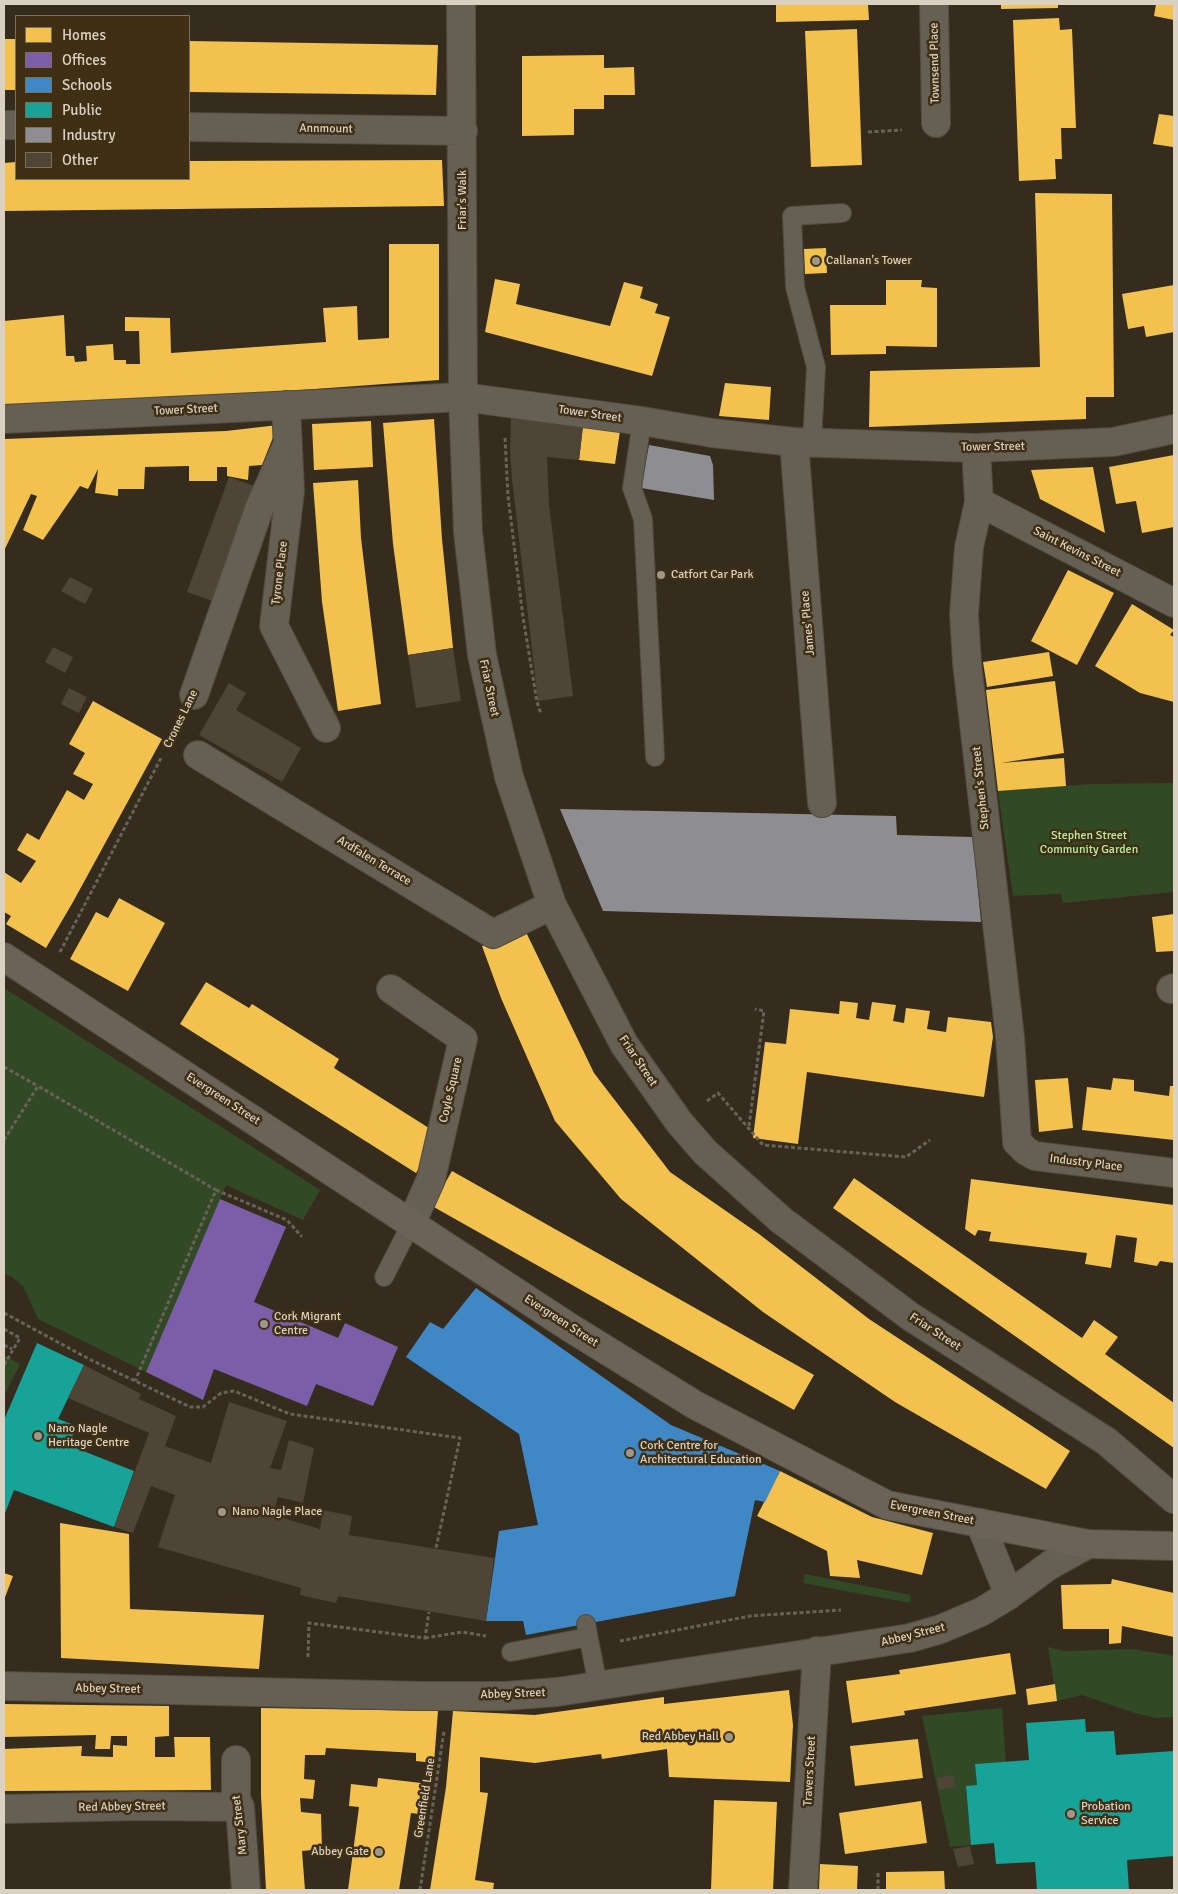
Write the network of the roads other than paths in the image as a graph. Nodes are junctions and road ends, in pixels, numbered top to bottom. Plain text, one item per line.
1 (461, 4) edge
2 (934, 4) edge
3 (936, 123) dead end
4 (190, 127) edge
5 (463, 130) junction
6 (842, 213) dead end
7 (463, 396) junction
8 (286, 405) junction
9 (4, 419) edge
10 (642, 421) junction
11 (1174, 429) edge
12 (288, 441) junction
13 (803, 442) junction
14 (976, 448) junction
15 (979, 502) junction
16 (1174, 603) edge
17 (194, 695) dead end
18 (326, 728) dead end
19 (198, 755) dead end
20 (655, 757) dead end
21 (822, 803) dead end
22 (552, 905) junction
23 (4, 957) edge
24 (391, 989) dead end
25 (1015, 1128) joint
26 (1174, 1174) edge
27 (411, 1224) junction
28 (384, 1277) dead end
29 (1174, 1499) edge
30 (980, 1523) junction
31 (1088, 1544) junction
32 (1174, 1546) edge
33 (1009, 1595) junction
34 (510, 1652) dead end
35 (817, 1652) junction
36 (4, 1686) edge
37 (598, 1686) junction
38 (236, 1760) dead end
39 (240, 1807) junction
40 (4, 1809) edge
41 (246, 1890) edge
42 (803, 1890) edge

1 - 5 street, Friar's Walk
2 - 3 street, Townsend Place
4 - 5 street, Annmount
5 - 7 street, Friar's Walk
6 - 13 lane
7 - 8 street, Tower Street
7 - 10 street, Tower Street
7 - 22 street, Friar Street
8 - 9 street, Tower Street
8 - 12 street, Tyrone Place
10 - 13 street, Tower Street
10 - 20 lane
11 - 14 street, Tower Street
12 - 17 street, Crones Lane
12 - 18 street, Tyrone Place
13 - 14 street, Tower Street
13 - 21 street, James' Place
14 - 15 street, Stephen's Street
15 - 16 street, Saint Kevins Street
15 - 25 street, Stephen's Street
19 - 22 street, Ardfalen Terrace
22 - 29 street, Friar Street
23 - 27 main road, Evergreen Street
24 - 27 street, Coyle Square
25 - 26 street, Industry Place
27 - 28 lane
27 - 30 main road, Evergreen Street
30 - 31 main road, Evergreen Street
30 - 33 street
31 - 32 main road, Evergreen Street
31 - 33 street, Abbey Street
33 - 35 street, Abbey Street
34 - 37 lane
35 - 37 street, Abbey Street
35 - 42 street, Travers Street
36 - 37 street, Abbey Street
38 - 39 street, Mary Street
39 - 40 street, Red Abbey Street
39 - 41 street, Mary Street

